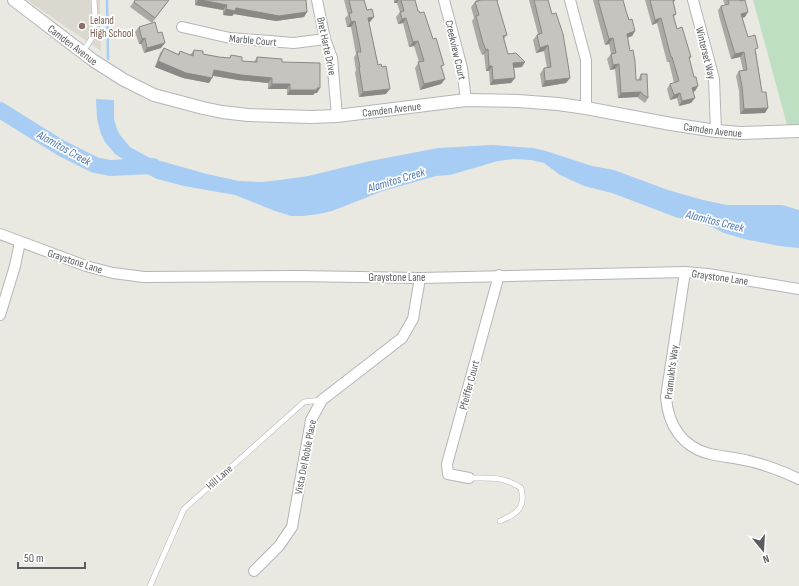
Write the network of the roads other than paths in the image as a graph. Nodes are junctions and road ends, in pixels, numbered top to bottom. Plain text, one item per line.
1 (14, 0) edge
2 (94, 0) edge
3 (318, 0) edge
4 (444, 0) edge
5 (570, 0) edge
6 (693, 0) edge
7 (182, 27) dead end
8 (325, 39) junction
9 (82, 52) junction
10 (466, 100) junction
11 (586, 108) junction
12 (337, 116) junction
13 (716, 131) junction
14 (799, 132) edge
15 (0, 234) edge
16 (20, 242) junction
17 (685, 272) junction
18 (499, 275) junction
19 (420, 278) junction
20 (799, 288) edge
21 (0, 315) edge
22 (322, 400) junction
23 (469, 478) joint
24 (799, 479) edge
25 (500, 522) dead end
26 (254, 571) dead end
27 (150, 586) edge

1 - 9 street, Camden Avenue
2 - 9 lane
3 - 8 street, Bret Harte Drive
4 - 10 street, Creekview Court
5 - 11 street
6 - 13 street, Winterset Way
7 - 8 street, Marble Court
8 - 12 street, Bret Harte Drive
9 - 12 street, Camden Avenue
10 - 11 street, Camden Avenue
10 - 12 street, Camden Avenue
11 - 13 street, Camden Avenue
13 - 14 street, Camden Avenue
15 - 16 street, Graystone Lane
16 - 19 street, Graystone Lane
16 - 21 street
17 - 18 street, Graystone Lane
17 - 20 street, Graystone Lane
17 - 24 street, Pramukh's Way
18 - 19 street, Graystone Lane
18 - 23 street, Pfeiffer Court
19 - 22 street, Vista Del Roble Place
22 - 26 street, Vista Del Roble Place
22 - 27 lane, Hill Lane
23 - 25 lane

